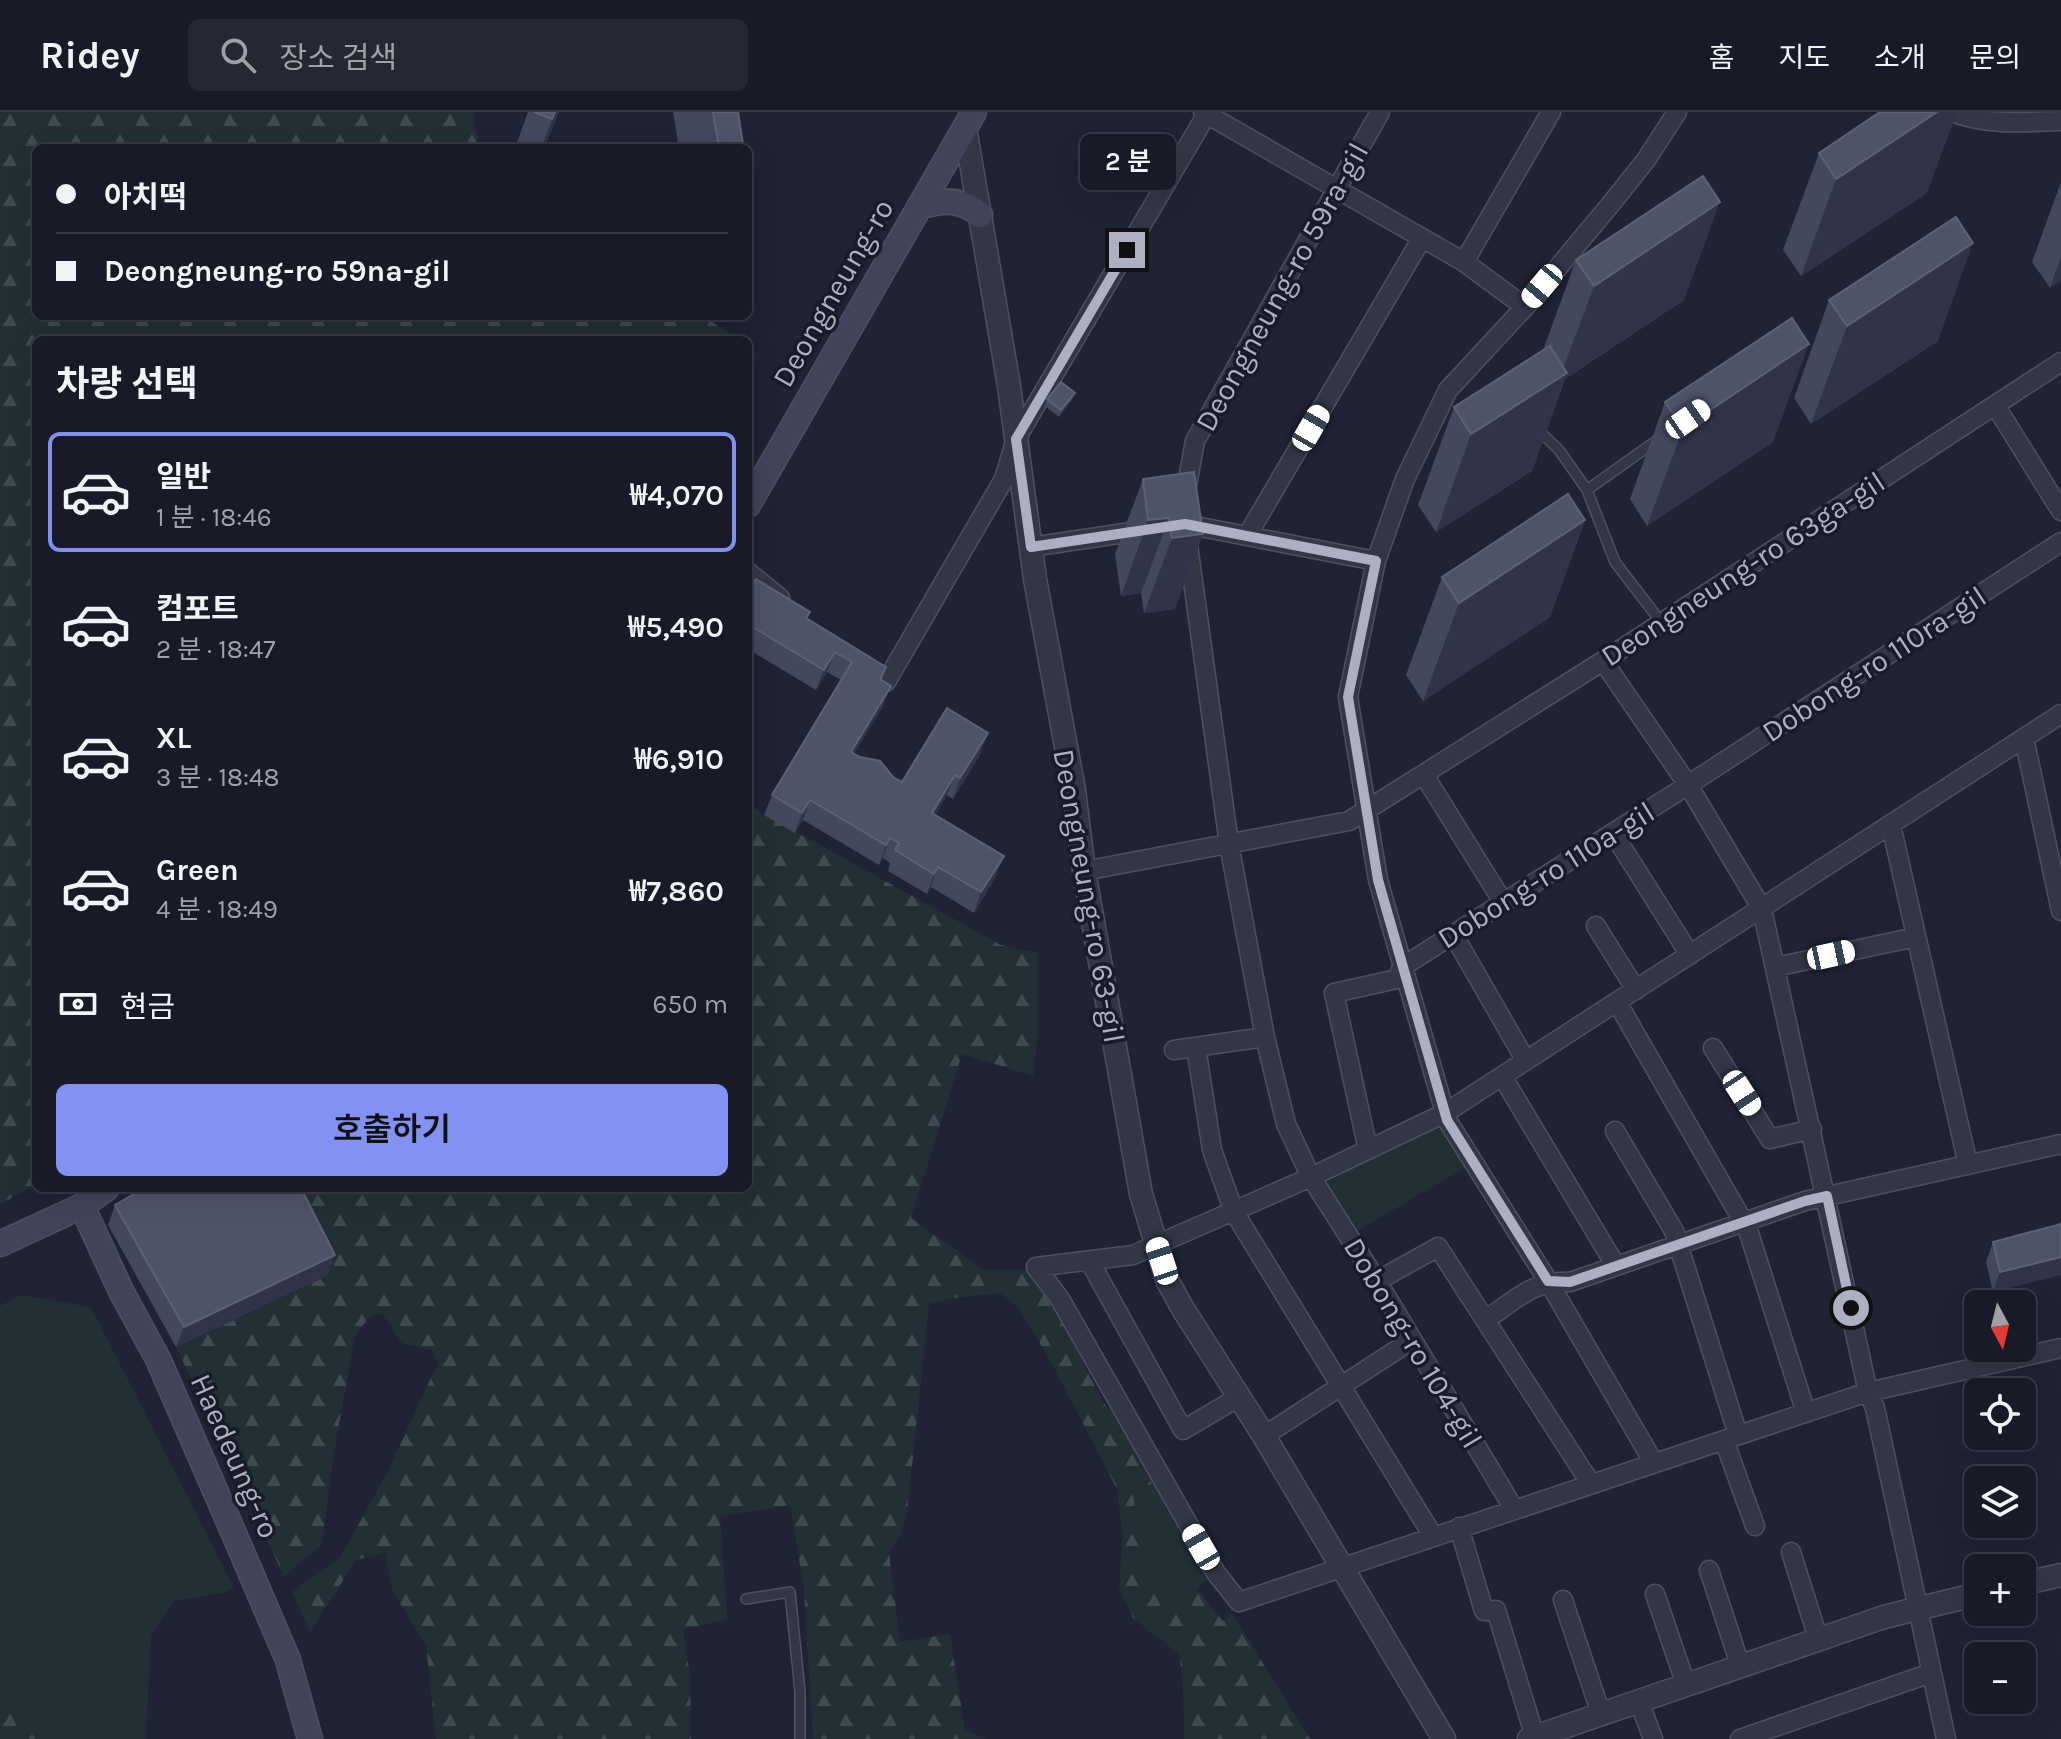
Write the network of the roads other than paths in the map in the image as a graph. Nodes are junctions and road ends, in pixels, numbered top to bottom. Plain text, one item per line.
1 (1380, 112) edge
2 (1551, 112) edge
3 (1677, 112) edge
4 (1952, 112) edge
5 (1206, 113) edge
6 (965, 117) edge
7 (2032, 117) edge
8 (2061, 121) edge
9 (1336, 189) junction
10 (919, 207) junction
11 (980, 215) junction
12 (1422, 238) junction
13 (1464, 262) junction
14 (1525, 307) junction
15 (2061, 362) edge
16 (1995, 405) junction
17 (1526, 419) edge
18 (1663, 437) edge
19 (1016, 439) junction
20 (1587, 490) junction
21 (752, 498) edge
22 (2061, 511) edge
23 (1185, 524) junction
24 (1247, 536) junction
25 (2061, 542) edge
26 (1031, 547) junction
27 (1376, 561) junction
28 (752, 575) edge
29 (794, 609) edge
30 (1661, 622) junction
31 (852, 655) edge
32 (1603, 661) junction
33 (2061, 714) edge
34 (2024, 738) junction
35 (1424, 775) junction
36 (1688, 785) junction
37 (1367, 811) junction
38 (1891, 825) junction
39 (1613, 833) junction
40 (1229, 844) junction
41 (1084, 871) junction
42 (1503, 902) junction
43 (1762, 909) junction
44 (2061, 911) edge
45 (1596, 926) dead end
46 (1453, 934) junction
47 (1916, 937) junction
48 (1690, 955) junction
49 (1402, 967) junction
50 (1775, 967) junction
51 (1636, 990) junction
52 (1617, 1002) junction
53 (1265, 1037) junction
54 (1196, 1047) junction
55 (1713, 1048) dead end
56 (1174, 1050) dead end
57 (1526, 1061) junction
58 (1502, 1076) junction
59 (1445, 1113) junction
60 (1812, 1129) junction
61 (1615, 1131) dead end
62 (2061, 1144) edge
63 (1368, 1150) junction
64 (1968, 1165) junction
65 (1311, 1177) junction
66 (101, 1192) edge
67 (1827, 1196) junction
68 (82, 1206) junction
69 (1234, 1212) junction
70 (1743, 1222) junction
71 (1156, 1243) junction
72 (0, 1244) edge
73 (1679, 1244) junction
74 (1090, 1262) junction
75 (1616, 1266) junction
76 (1377, 1281) junction
77 (1548, 1281) junction
78 (1485, 1320) junction
79 (1412, 1340) junction
80 (2061, 1348) edge
81 (1342, 1385) junction
82 (1868, 1392) junction
83 (1239, 1397) junction
84 (1806, 1413) junction
85 (1264, 1436) junction
86 (1731, 1438) junction
87 (1654, 1463) junction
88 (1591, 1484) junction
89 (1514, 1509) junction
90 (1755, 1526) dead end
91 (1459, 1527) junction
92 (1433, 1536) junction
93 (1791, 1552) dead end
94 (1341, 1566) junction
95 (1709, 1570) dead end
96 (2061, 1575) edge
97 (2036, 1581) edge
98 (1655, 1594) dead end
99 (1964, 1597) edge
100 (746, 1599) dead end
101 (1563, 1600) dead end
102 (1917, 1607) junction
103 (1818, 1638) junction
104 (1740, 1665) junction
105 (1931, 1673) junction
106 (1686, 1685) junction
107 (1639, 1701) junction
108 (1601, 1714) junction
109 (1532, 1738) edge
110 (310, 1739) edge
111 (800, 1739) edge
112 (1444, 1739) edge
113 (1653, 1739) edge
114 (1740, 1739) edge
115 (1946, 1739) edge

1 - 9 street, Deongneung-ro 59ra-gil
2 - 13 street
3 - 14 street
4 - 7 street
5 - 9 street
5 - 19 street
6 - 10 main road, Deongneung-ro
6 - 11 street, Deongneung-ro 63-gil
7 - 8 street
9 - 12 street
9 - 23 street, Deongneung-ro 59ra-gil
10 - 11 main road
10 - 21 main road, Deongneung-ro
11 - 19 street, Deongneung-ro 63-gil
12 - 13 street
12 - 24 street
13 - 14 street
14 - 27 street
15 - 16 street, Deongneung-ro 63ga-gil
16 - 22 street
16 - 30 street, Deongneung-ro 63ga-gil
17 - 20 lane
18 - 20 lane
19 - 26 street, Deongneung-ro 63-gil
19 - 31 street, Deongneung-ro 63-gil
20 - 30 lane
23 - 24 street
23 - 26 street
23 - 40 street, Deongneung-ro 59ra-gil
24 - 27 street
25 - 36 street, Dobong-ro 110ra-gil
26 - 41 street, Deongneung-ro 63-gil
27 - 37 street
28 - 29 street
30 - 32 street, Deongneung-ro 63ga-gil
32 - 35 street, Deongneung-ro 63ga-gil
32 - 36 street, Dobong-ro 110a-gil
33 - 34 street
34 - 38 street
34 - 44 street
35 - 37 street, Deongneung-ro 63ga-gil
35 - 42 street
36 - 39 street, Dobong-ro 110a-gil
36 - 43 street, Dobong-ro 110a-gil
37 - 40 street, Deongneung-ro 63ga-gil
37 - 49 street
38 - 43 street
38 - 47 street
39 - 42 street, Dobong-ro 110a-gil
39 - 48 street
40 - 41 street, Deongneung-ro 63ga-gil
40 - 53 street, Dobong-ro 104-gil
41 - 71 street, Deongneung-ro 63-gil
42 - 46 street, Dobong-ro 110a-gil
43 - 48 street
43 - 50 street, Dobong-ro 110a-gil
45 - 51 street
46 - 49 street, Dobong-ro 110a-gil
46 - 57 street
47 - 50 street
47 - 64 street
48 - 51 street
49 - 59 street
49 - 63 street, Dobong-ro 110a-gil
50 - 60 street, Dobong-ro 110a-gil
51 - 52 street
52 - 57 street
52 - 70 street
53 - 54 street, Deongneung-ro 63-gil
53 - 65 street, Dobong-ro 104-gil
54 - 56 street, Deongneung-ro 63-gil
54 - 69 street
55 - 60 street
57 - 58 street
58 - 59 street
58 - 75 street
59 - 63 street
59 - 77 street
60 - 67 street, Dobong-ro 110a-gil
61 - 73 street
62 - 64 street
63 - 65 street
64 - 67 street
65 - 69 street
65 - 76 street, Dobong-ro 104-gil
66 - 68 main road
67 - 70 street
67 - 82 street, Dobong-ro 110a-gil
68 - 72 main road
68 - 110 main road, Haedeung-ro
69 - 71 street
69 - 81 street
70 - 73 street
70 - 84 street
71 - 74 street
71 - 83 street, Deongneung-ro 63-gil
73 - 75 street
73 - 86 street
74 - 83 street
74 - 94 street
75 - 77 street
76 - 78 street
76 - 79 street, Dobong-ro 104-gil
77 - 78 street
77 - 87 street
78 - 88 street
79 - 81 street
79 - 89 street, Dobong-ro 104-gil
80 - 82 street
81 - 85 street
81 - 92 street
82 - 84 street
82 - 102 street, Dobong-ro 110a-gil
83 - 85 street, Deongneung-ro 63-gil
84 - 86 street
85 - 94 street, Deongneung-ro 63-gil
86 - 87 street
86 - 90 street
87 - 88 street
88 - 89 street
89 - 91 street
91 - 92 street
91 - 109 street
92 - 94 street
93 - 103 street
94 - 112 street, Deongneung-ro 63-gil
95 - 104 street
96 - 97 street
98 - 106 street
99 - 102 street
100 - 111 lane
101 - 108 street
102 - 103 street
102 - 105 street, Dobong-ro 110a-gil
103 - 104 street
104 - 106 street
105 - 114 street
105 - 115 street, Dobong-ro 110a-gil
106 - 107 street
107 - 108 street
107 - 113 street
108 - 109 street

